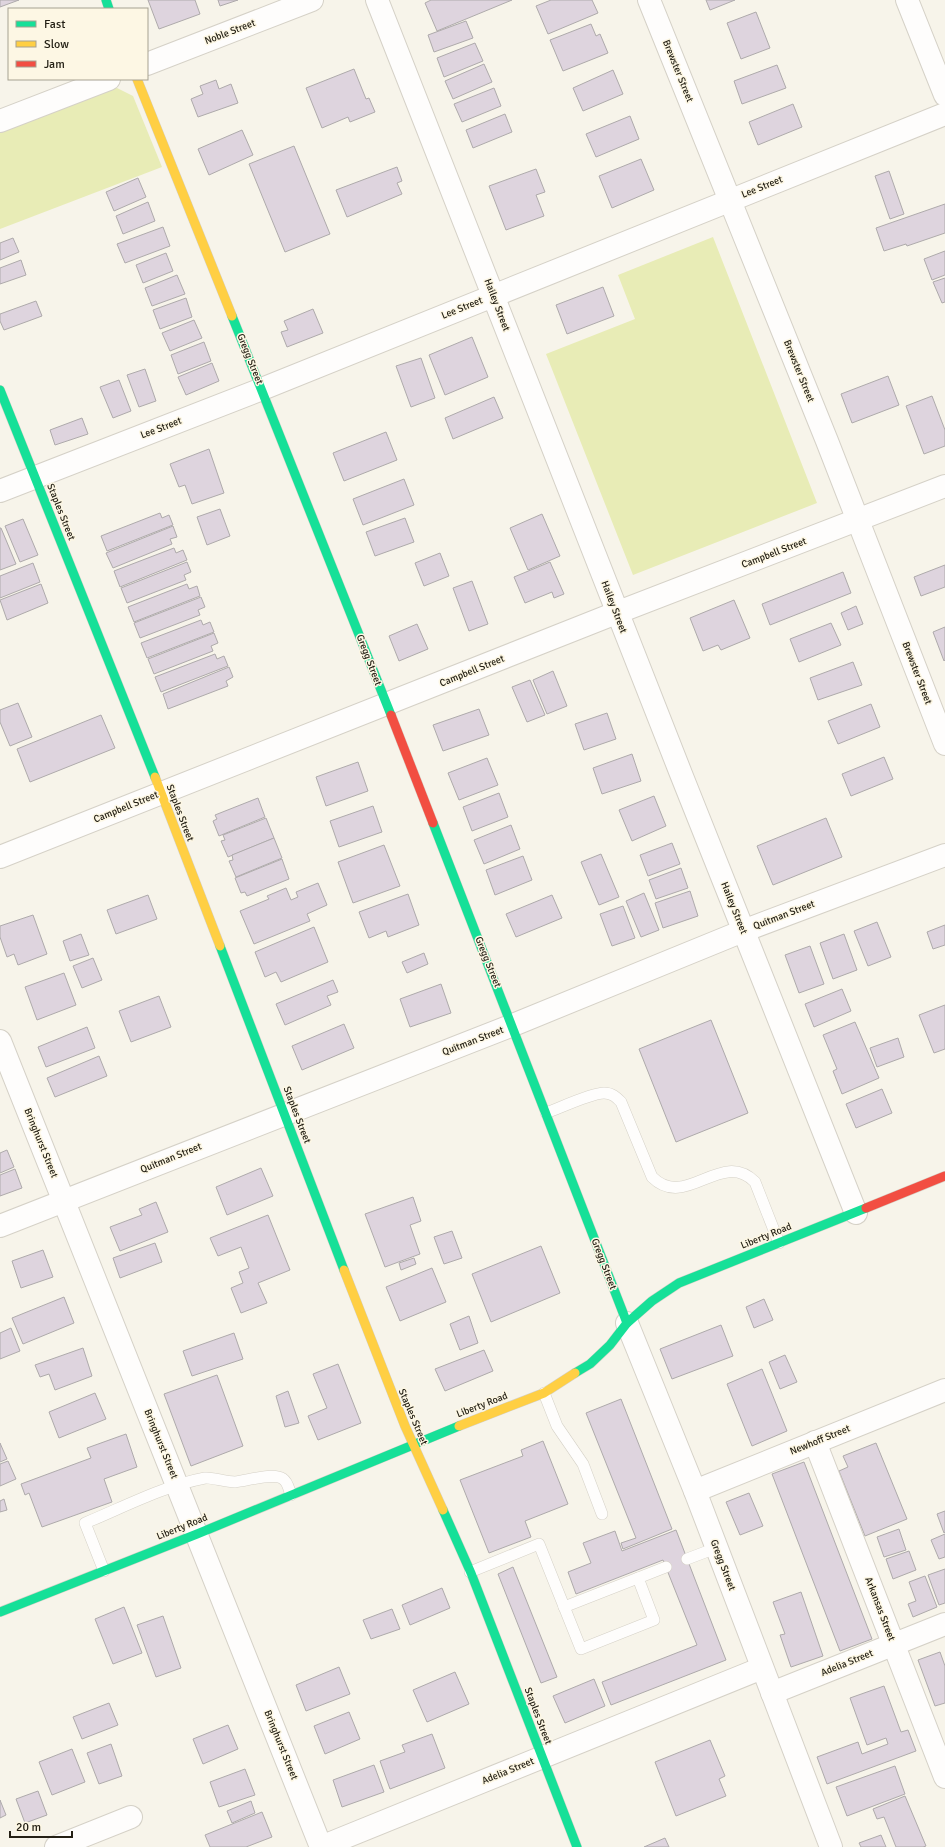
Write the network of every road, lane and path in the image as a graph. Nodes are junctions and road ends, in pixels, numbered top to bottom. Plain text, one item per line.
1 (312, 0) edge
2 (377, 0) edge
3 (649, 0) edge
4 (907, 0) edge
5 (148, 64) edge
6 (106, 80) edge
7 (137, 80) edge
8 (945, 95) edge
9 (945, 114) edge
10 (0, 121) edge
11 (730, 200) junction
12 (494, 296) junction
13 (262, 389) junction
14 (0, 390) edge
15 (35, 477) junction
16 (945, 486) edge
17 (0, 491) edge
18 (858, 520) junction
19 (616, 613) junction
20 (386, 705) junction
21 (945, 744) edge
22 (161, 793) junction
23 (945, 855) edge
24 (0, 858) edge
25 (743, 931) junction
26 (513, 1025) junction
27 (0, 1041) edge
28 (546, 1113) junction
29 (285, 1114) junction
30 (945, 1176) edge
31 (64, 1201) junction
32 (856, 1212) junction
33 (0, 1226) edge
34 (779, 1243) junction
35 (627, 1323) junction
36 (945, 1390) edge
37 (544, 1393) junction
38 (815, 1442) junction
39 (412, 1445) junction
40 (177, 1485) junction
41 (694, 1492) junction
42 (291, 1495) junction
43 (602, 1514) dead end
44 (197, 1534) junction
45 (716, 1548) junction
46 (687, 1559) dead end
47 (666, 1567) dead end
48 (104, 1571) junction
49 (470, 1572) junction
50 (638, 1578) junction
51 (564, 1607) junction
52 (0, 1612) edge
53 (945, 1624) edge
54 (894, 1644) junction
55 (762, 1668) junction
56 (772, 1693) junction
57 (542, 1758) junction
58 (945, 1777) edge
59 (131, 1817) dead end
60 (56, 1847) edge
61 (321, 1847) edge
62 (577, 1847) edge
63 (831, 1847) edge

1 - 5 street, Noble Street
2 - 12 street, Hailey Street
3 - 11 street, Brewster Street
4 - 8 street
6 - 10 street
7 - 13 street, Gregg Street
9 - 11 street, Lee Street
11 - 12 street, Lee Street
11 - 18 street, Brewster Street
12 - 13 street, Lee Street
12 - 19 street, Hailey Street
13 - 15 street, Lee Street
13 - 20 street, Gregg Street
14 - 15 street, Staples Street
15 - 17 street, Lee Street
15 - 22 street, Staples Street
16 - 18 street, Campbell Street
18 - 19 street, Campbell Street
18 - 21 street, Brewster Street
19 - 20 street, Campbell Street
19 - 25 street, Hailey Street
20 - 22 street, Campbell Street
20 - 26 street, Gregg Street
22 - 24 street, Campbell Street
22 - 29 street, Staples Street
23 - 25 street, Quitman Street
25 - 26 street, Quitman Street
25 - 32 street, Hailey Street
26 - 28 street, Gregg Street
26 - 29 street, Quitman Street
27 - 31 street, Bringhurst Street
28 - 34 lane
28 - 35 street, Gregg Street
29 - 31 street, Quitman Street
29 - 39 street, Staples Street
30 - 32 street, Liberty Road
31 - 33 street, Quitman Street
31 - 40 street, Bringhurst Street
32 - 34 street, Liberty Road
34 - 35 street, Liberty Road
35 - 37 street, Liberty Road
35 - 41 street, Gregg Street
36 - 38 street, Newhoff Street
37 - 39 street, Liberty Road
37 - 43 lane
38 - 41 street, Newhoff Street
38 - 54 street, Arkansas Street
39 - 42 street, Liberty Road
39 - 49 street, Staples Street
40 - 42 lane
40 - 44 street, Bringhurst Street
40 - 48 lane
41 - 45 street, Gregg Street
42 - 44 street, Liberty Road
44 - 48 street, Liberty Road
44 - 61 street, Bringhurst Street
45 - 46 lane
45 - 55 street, Gregg Street
47 - 50 lane
48 - 52 street, Liberty Road
49 - 51 lane
49 - 57 street, Staples Street
50 - 51 lane
50 - 51 lane
53 - 54 street, Adelia Street
54 - 56 street, Adelia Street
54 - 58 street, Arkansas Street
55 - 56 street, Gregg Street
55 - 57 street, Adelia Street
56 - 63 street, Gregg Street
57 - 61 street, Adelia Street
57 - 62 street, Staples Street
59 - 60 street

